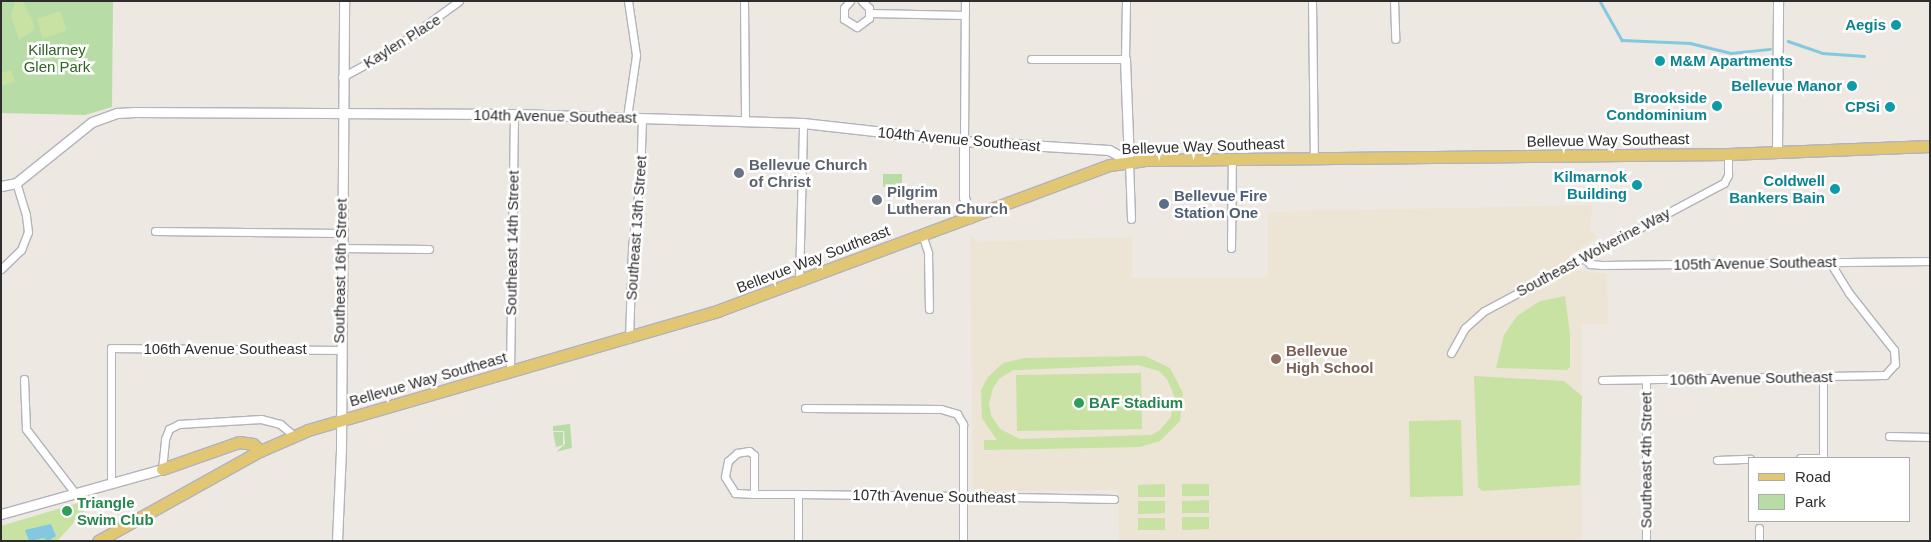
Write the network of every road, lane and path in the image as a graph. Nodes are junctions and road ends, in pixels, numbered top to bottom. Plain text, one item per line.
1 (344, 1) edge
2 (459, 1) edge
3 (628, 1) edge
4 (744, 1) edge
5 (850, 1) edge
6 (862, 1) edge
7 (965, 1) edge
8 (1126, 1) edge
9 (1312, 1) edge
10 (1394, 1) edge
11 (1778, 1) edge
12 (870, 13) junction
13 (964, 15) junction
14 (1395, 39) dead end
15 (1031, 58) dead end
16 (1125, 59) junction
17 (342, 77) junction
18 (342, 112) junction
19 (514, 114) junction
20 (627, 118) junction
21 (642, 118) junction
22 (744, 121) junction
23 (804, 123) junction
24 (964, 141) junction
25 (1930, 146) edge
26 (1777, 152) junction
27 (1728, 154) junction
28 (1314, 158) junction
29 (1232, 159) junction
30 (1129, 161) junction
31 (16, 183) junction
32 (1, 186) edge
33 (970, 218) junction
34 (1131, 219) dead end
35 (155, 231) dead end
36 (341, 233) junction
37 (922, 234) junction
38 (341, 248) junction
39 (1231, 248) dead end
40 (429, 249) dead end
41 (1583, 258) junction
42 (1930, 261) edge
43 (1830, 262) junction
44 (1, 268) edge
45 (799, 281) junction
46 (928, 309) dead end
47 (629, 339) junction
48 (339, 350) junction
49 (1451, 354) dead end
50 (510, 370) junction
51 (1823, 378) junction
52 (24, 379) dead end
53 (1602, 380) dead end
54 (1646, 380) junction
55 (805, 408) dead end
56 (340, 419) junction
57 (294, 435) junction
58 (1889, 436) dead end
59 (1930, 437) edge
60 (260, 451) junction
61 (1823, 457) edge
62 (1748, 459) edge
63 (1716, 460) dead end
64 (162, 469) junction
65 (111, 482) junction
66 (75, 493) junction
67 (754, 494) junction
68 (798, 494) junction
69 (964, 496) junction
70 (1114, 499) dead end
71 (1, 514) edge
72 (1759, 528) dead end
73 (98, 541) edge
74 (337, 541) edge
75 (798, 541) edge
76 (963, 541) edge
77 (1646, 541) edge
78 (1759, 541) edge

1 - 17 street, Southeast 16th Street
2 - 17 street, Kaylen Place
3 - 20 street
4 - 22 street
5 - 12 street
6 - 12 street
7 - 13 street
8 - 16 street
9 - 28 street
10 - 14 street
11 - 26 street
12 - 13 street
13 - 24 street
15 - 16 street
16 - 30 street
17 - 18 street, Southeast 16th Street
18 - 19 street, 104th Avenue Southeast
18 - 31 street, 104th Avenue Southeast
18 - 36 street, Southeast 16th Street
19 - 20 street, 104th Avenue Southeast
19 - 50 street, Southeast 14th Street
20 - 21 street, 104th Avenue Southeast
21 - 22 street, 104th Avenue Southeast
21 - 47 street, Southeast 13th Street
22 - 23 street, 104th Avenue Southeast
23 - 24 street, 104th Avenue Southeast
23 - 45 street
24 - 30 street, 104th Avenue Southeast
24 - 33 street
25 - 26 main road, Bellevue Way Southeast
26 - 27 main road, Bellevue Way Southeast
27 - 28 main road, Bellevue Way Southeast
27 - 41 street, Southeast Wolverine Way
28 - 29 main road, Bellevue Way Southeast
29 - 30 main road, Bellevue Way Southeast
29 - 39 street
30 - 33 main road, Bellevue Way Southeast
30 - 34 street
31 - 32 street, 104th Avenue Southeast
31 - 44 street
33 - 37 main road, Bellevue Way Southeast
35 - 36 street
36 - 38 street, Southeast 16th Street
37 - 45 main road, Bellevue Way Southeast
37 - 46 street
38 - 40 street
38 - 48 street, Southeast 16th Street
41 - 43 street, 105th Avenue Southeast
41 - 49 street, Southeast Wolverine Way
42 - 43 street, 105th Avenue Southeast
43 - 51 street, 106th Avenue Southeast
45 - 47 main road, Bellevue Way Southeast
47 - 50 main road, Bellevue Way Southeast
48 - 56 street, Southeast 16th Street
48 - 65 street, 106th Avenue Southeast
50 - 56 main road, Bellevue Way Southeast
51 - 54 street, 106th Avenue Southeast
51 - 61 street
52 - 66 street
53 - 54 street, 106th Avenue Southeast
54 - 77 street, Southeast 4th Street
55 - 69 street
56 - 57 main road, Bellevue Way Southeast
56 - 74 street, Southeast 16th Street
57 - 60 main road, Bellevue Way Southeast
57 - 64 street
58 - 59 street
60 - 64 main road
60 - 73 main road, Bellevue Way Southeast
62 - 63 street
64 - 65 street
65 - 66 street
66 - 71 street
67 - 67 street, 107th Avenue Southeast
67 - 68 street, 107th Avenue Southeast
68 - 69 street, 107th Avenue Southeast
68 - 75 street
69 - 70 street, 107th Avenue Southeast
69 - 76 street
72 - 78 street

